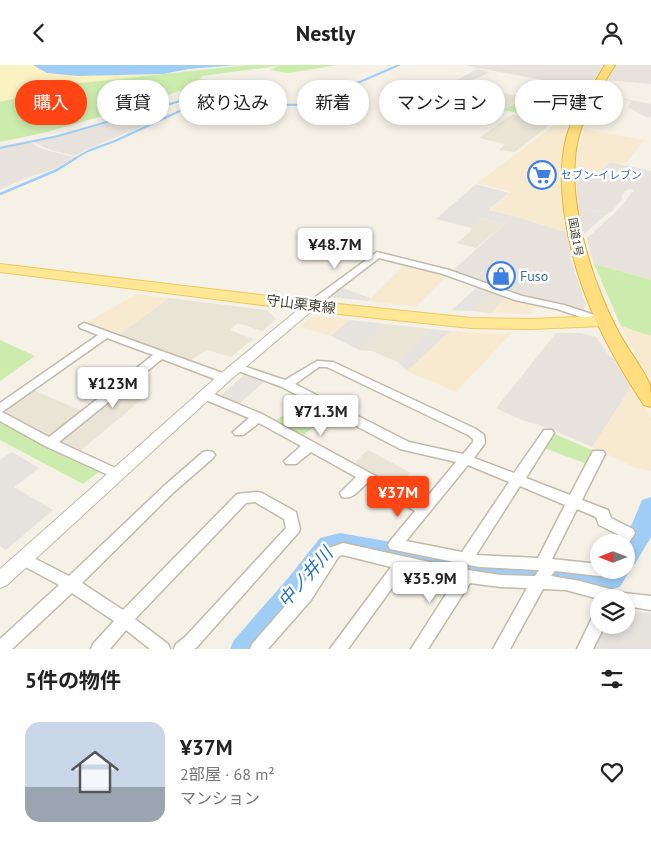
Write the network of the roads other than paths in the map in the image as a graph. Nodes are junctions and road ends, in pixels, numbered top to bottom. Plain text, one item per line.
1 (610, 65) edge
2 (0, 268) edge
3 (310, 305) junction
4 (602, 321) junction
5 (84, 326) dead end
6 (106, 334) junction
7 (160, 355) junction
8 (237, 367) junction
9 (224, 378) junction
10 (286, 384) junction
11 (205, 395) junction
12 (651, 401) edge
13 (0, 409) edge
14 (0, 416) edge
15 (258, 417) junction
16 (238, 431) dead end
17 (548, 433) dead end
18 (50, 443) junction
19 (310, 446) junction
20 (598, 454) dead end
21 (208, 455) dead end
22 (465, 459) junction
23 (291, 461) dead end
24 (117, 474) junction
25 (365, 477) junction
26 (518, 479) junction
27 (347, 493) dead end
28 (574, 502) junction
29 (424, 509) junction
30 (627, 534) edge
31 (466, 558) junction
32 (23, 559) junction
33 (402, 563) junction
34 (590, 570) edge
35 (544, 572) junction
36 (467, 575) junction
37 (0, 580) edge
38 (71, 584) junction
39 (592, 589) edge
40 (635, 601) edge
41 (651, 603) edge
42 (125, 620) junction
43 (592, 634) edge
44 (1, 649) edge
45 (99, 649) edge
46 (162, 649) edge
47 (182, 649) edge
48 (258, 649) edge
49 (338, 649) edge
50 (418, 649) edge
51 (502, 649) edge
52 (585, 649) edge

1 - 4 highway, 国道1号
2 - 3 main road, 守山栗東線
3 - 4 main road, 守山栗東線
3 - 4 street
3 - 8 street
4 - 12 highway, 国道1号
5 - 6 street
6 - 7 street
6 - 13 street
7 - 9 street
7 - 18 street
8 - 9 street
8 - 10 street
9 - 11 street
10 - 22 street
10 - 22 street
11 - 15 street
11 - 24 street
14 - 18 street
15 - 16 street
15 - 19 street
17 - 26 street
18 - 24 street
19 - 23 street
19 - 25 street
20 - 28 street
21 - 38 street
22 - 26 street
22 - 29 street
24 - 32 street
25 - 27 street
25 - 29 street
26 - 28 street
26 - 31 street
28 - 30 street
28 - 35 street
29 - 31 street
31 - 35 street
32 - 37 street
32 - 38 street
33 - 36 street
33 - 48 street
33 - 49 street
34 - 35 street
35 - 36 street
35 - 39 street
35 - 51 street
36 - 50 street
38 - 42 street
38 - 44 street
40 - 41 street
42 - 45 street
42 - 46 street
42 - 47 street
43 - 52 street

